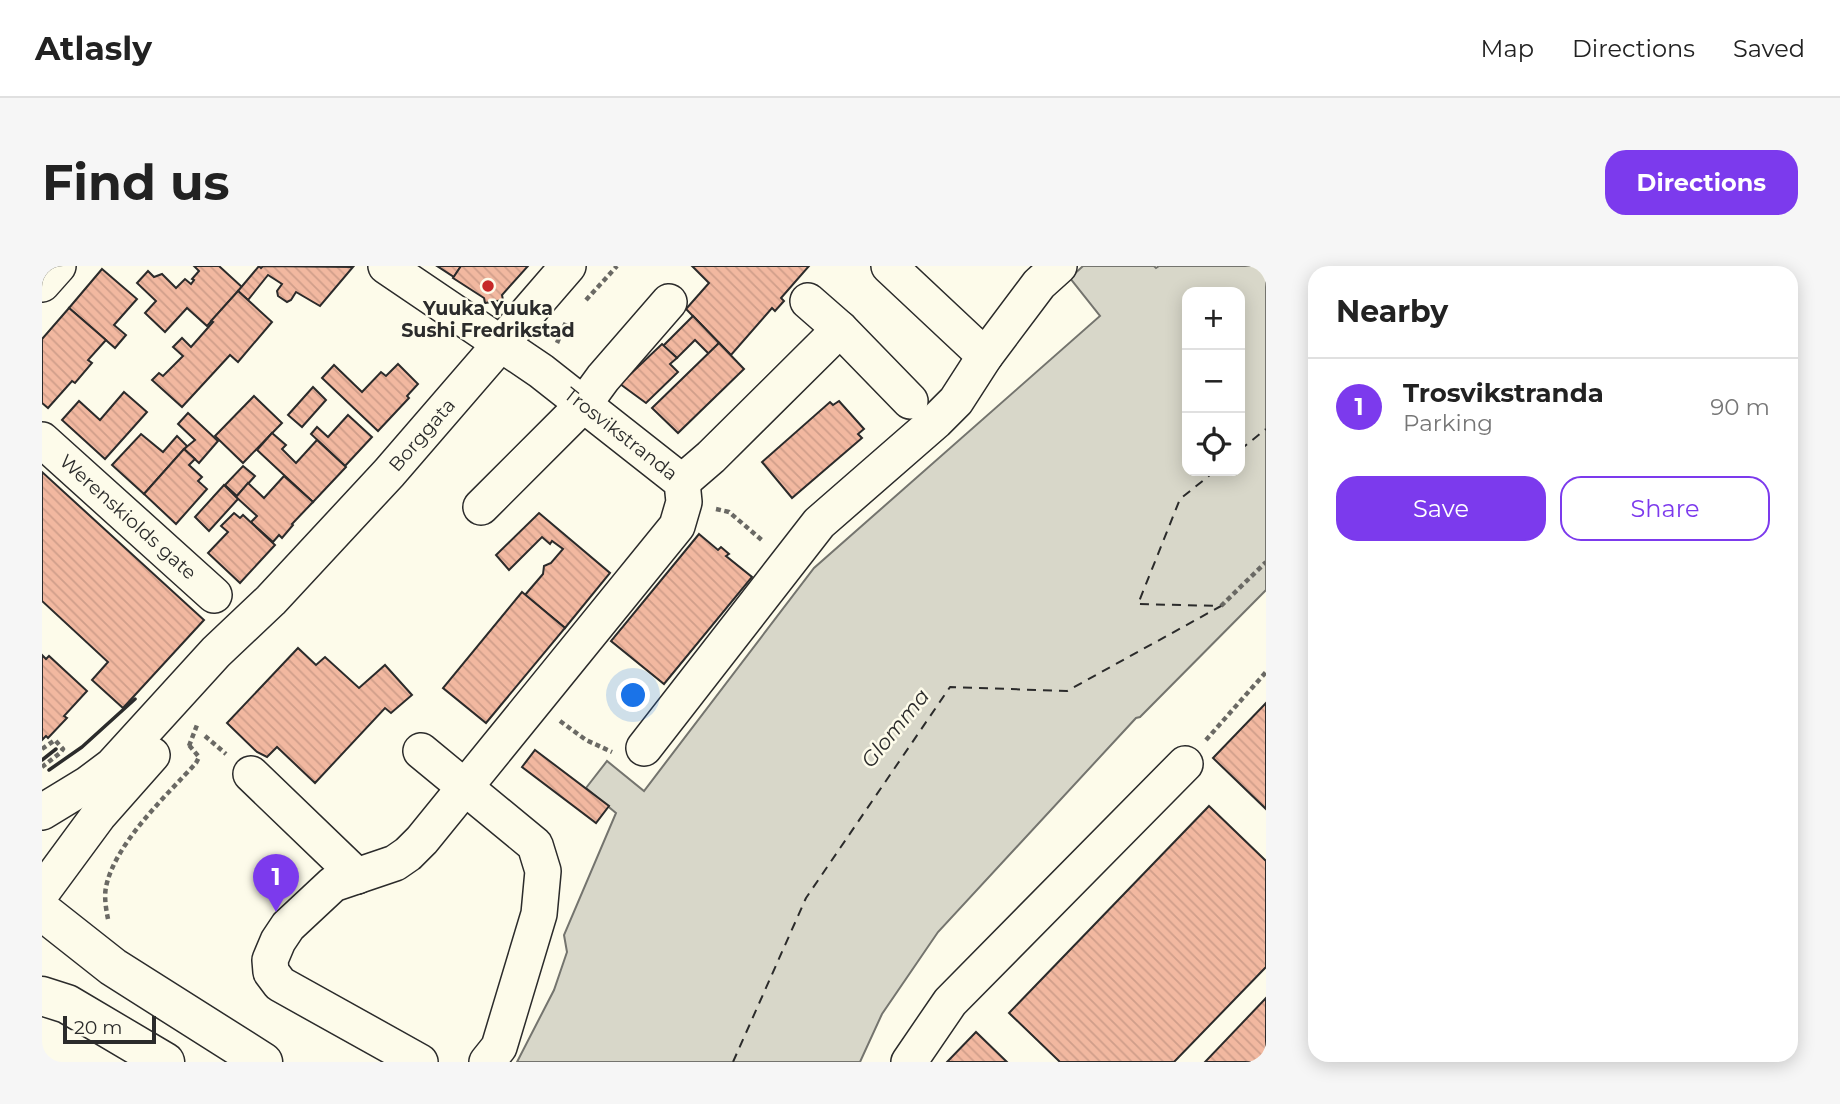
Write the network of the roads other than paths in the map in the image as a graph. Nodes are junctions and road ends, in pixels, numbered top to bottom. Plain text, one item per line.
1 (58, 266) edge
2 (386, 266) edge
3 (568, 266) edge
4 (889, 266) edge
5 (1059, 266) edge
6 (42, 284) edge
7 (808, 301) dead end
8 (669, 302) dead end
9 (840, 329) junction
10 (500, 344) junction
11 (985, 356) junction
12 (911, 401) dead end
13 (584, 404) junction
14 (42, 440) edge
15 (683, 492) junction
16 (481, 507) dead end
17 (214, 595) dead end
18 (271, 600) junction
19 (644, 748) road end
20 (421, 751) dead end
21 (1185, 764) road end
22 (251, 774) dead end
23 (465, 787) junction
24 (42, 812) edge
25 (357, 876) junction
26 (42, 892) edge
27 (42, 904) edge
28 (42, 911) edge
29 (42, 996) edge
30 (165, 1062) edge
31 (263, 1062) edge
32 (420, 1062) edge
33 (487, 1062) edge
34 (909, 1062) edge

1 - 6 street
2 - 10 street, Trosvikstranda
3 - 10 street, Borggata
4 - 11 street
5 - 11 street
7 - 9 street
8 - 13 street
9 - 12 street
9 - 15 street
10 - 13 street, Trosvikstranda
10 - 18 street, Borggata
11 - 19 street
13 - 15 street, Trosvikstranda
13 - 16 street
14 - 17 street, Werenskiolds gate
15 - 23 street, Trosvikstranda
18 - 24 street, Borggata
18 - 26 street, Borggata
20 - 23 street
21 - 34 street
22 - 25 street
23 - 25 street, Trosvikstranda
23 - 33 street
25 - 32 street, Trosvikstranda
26 - 27 main road
28 - 31 main road
29 - 30 main road

